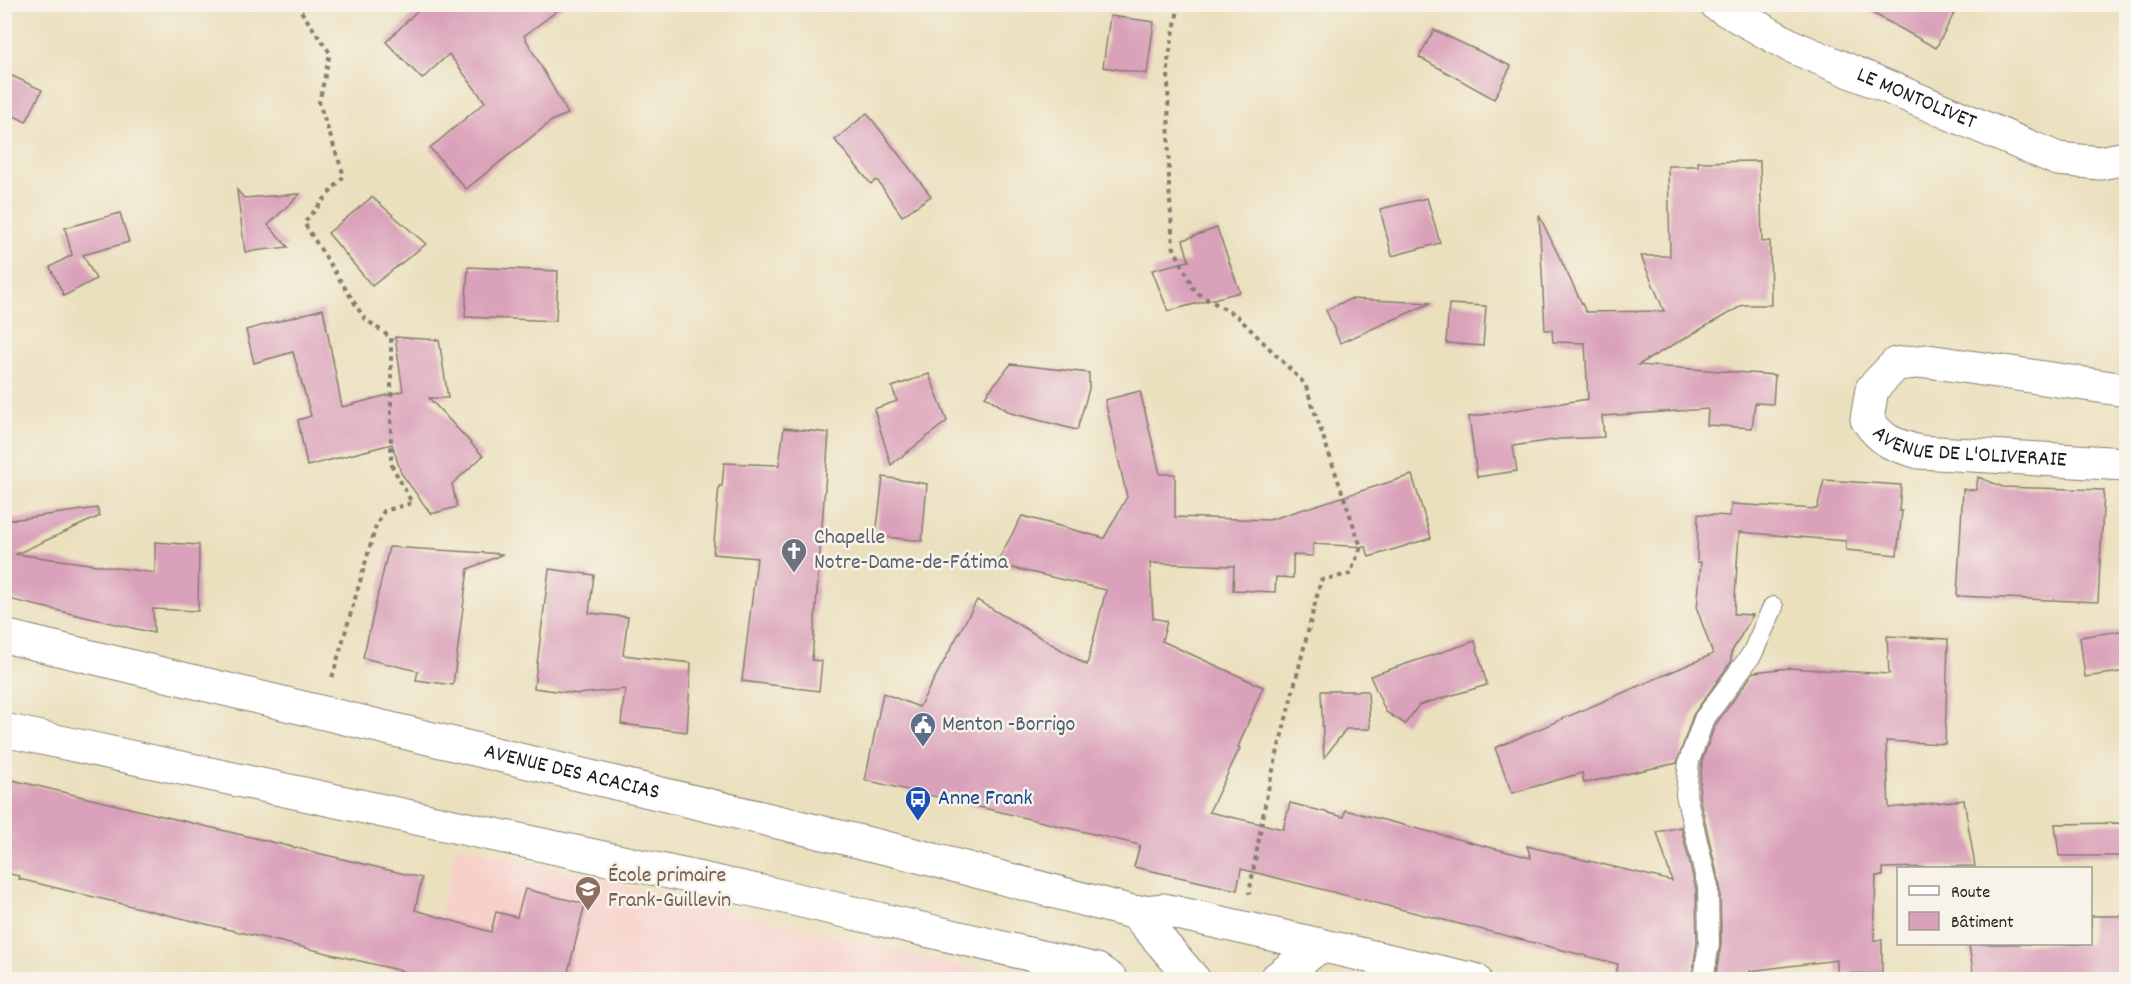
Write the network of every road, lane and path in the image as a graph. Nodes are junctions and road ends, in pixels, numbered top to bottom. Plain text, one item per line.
1 (296, 4) edge
2 (1179, 4) edge
3 (1716, 4) edge
4 (2127, 158) edge
5 (2127, 390) edge
6 (2127, 464) edge
7 (1773, 607) dead end
8 (4, 636) edge
9 (321, 713) junction
10 (4, 730) edge
11 (1248, 900) dead end
12 (1136, 913) junction
13 (1322, 945) junction
14 (1111, 980) edge
15 (1194, 980) edge
16 (1275, 980) edge
17 (1475, 980) edge
18 (1703, 980) edge

1 - 9 path
2 - 11 path
3 - 4 street, LE MONTOLIVET
5 - 6 street, AVENUE DE L'OLIVERAIE
7 - 18 lane
8 - 9 street, AVENUE DES ACACIAS
9 - 12 street, AVENUE DES ACACIAS
10 - 14 street
12 - 13 street, AVENUE DES ACACIAS
12 - 15 street
13 - 16 street
13 - 17 street, AVENUE DES ACACIAS

